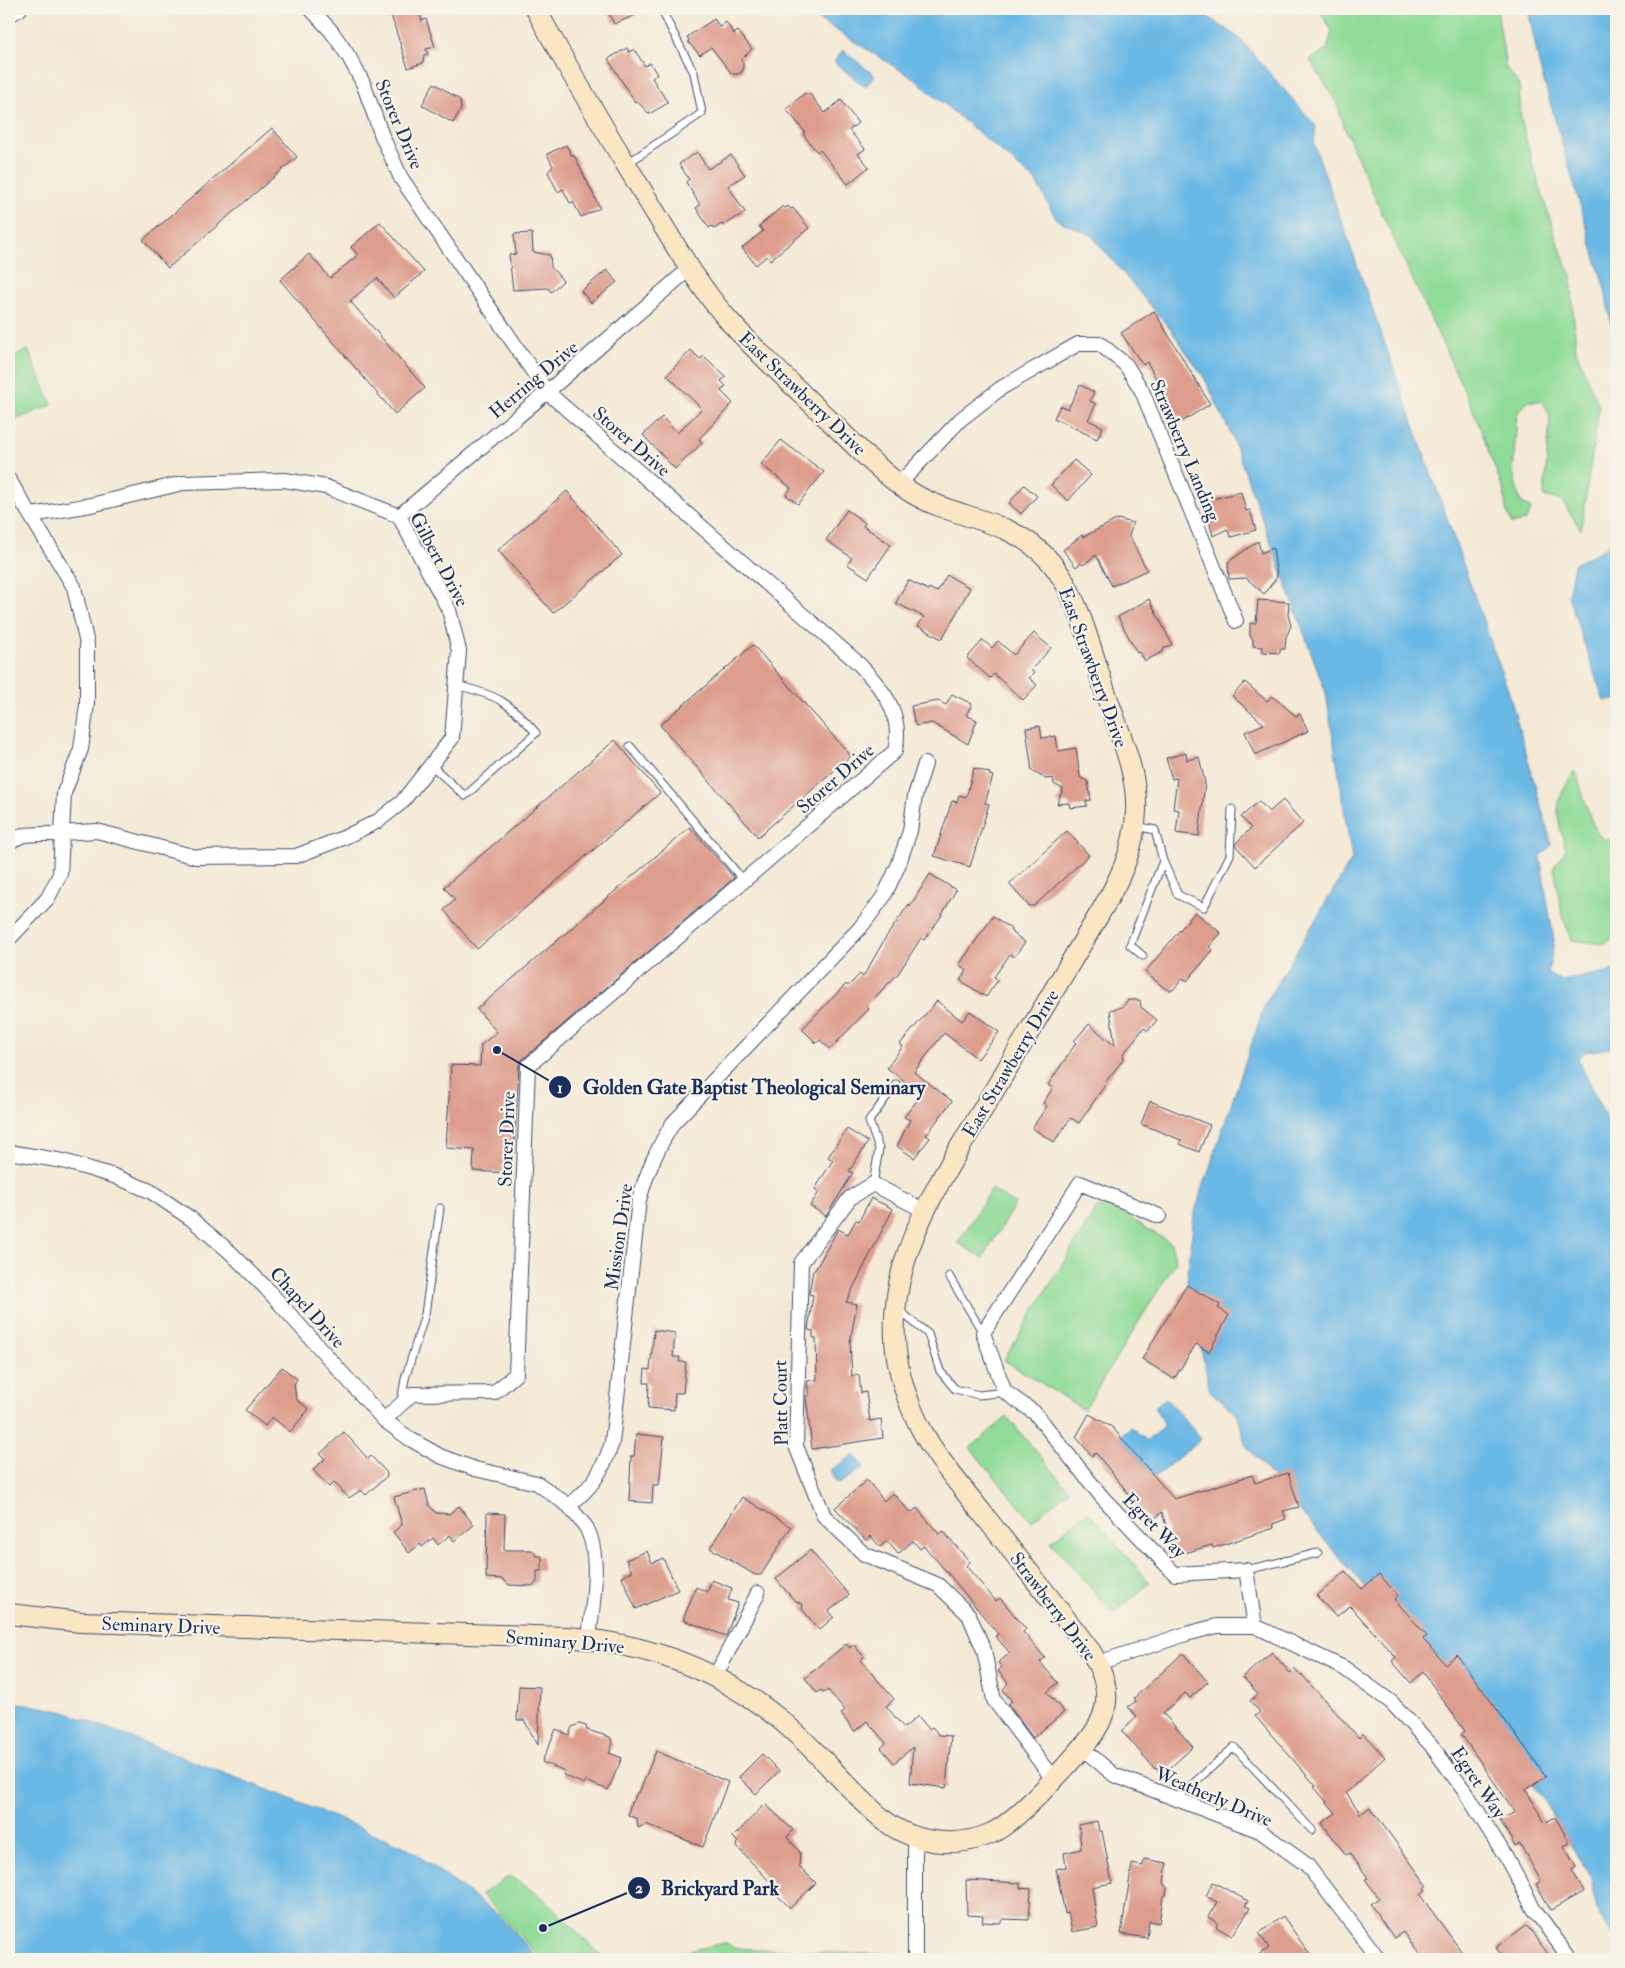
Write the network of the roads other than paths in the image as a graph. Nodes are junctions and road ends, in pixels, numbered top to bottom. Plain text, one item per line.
1 (20, 9) edge
2 (311, 9) edge
3 (536, 9) edge
4 (661, 9) edge
5 (9, 15) edge
6 (626, 165) junction
7 (689, 269) junction
8 (547, 392) junction
9 (9, 480) edge
10 (898, 484) junction
11 (32, 515) junction
12 (399, 516) junction
13 (1236, 621) dead end
14 (456, 685) junction
15 (630, 746) dead end
16 (925, 764) dead end
17 (432, 766) junction
18 (1232, 809) dead end
19 (1135, 826) junction
20 (60, 834) junction
21 (9, 842) edge
22 (1163, 861) junction
23 (744, 881) junction
24 (9, 939) edge
25 (1143, 956) dead end
26 (896, 1084) dead end
27 (9, 1152) edge
28 (873, 1184) junction
29 (440, 1208) dead end
30 (923, 1210) junction
31 (1159, 1216) dead end
32 (949, 1276) dead end
33 (895, 1307) junction
34 (983, 1333) junction
35 (1005, 1392) junction
36 (401, 1402) junction
37 (384, 1420) junction
38 (953, 1475) joint
39 (569, 1506) junction
40 (1318, 1553) dead end
41 (1246, 1570) junction
42 (758, 1593) dead end
43 (9, 1614) edge
44 (1255, 1626) junction
45 (589, 1639) junction
46 (1098, 1663) junction
47 (715, 1677) junction
48 (1082, 1748) junction
49 (1053, 1779) junction
50 (1176, 1798) junction
51 (1312, 1830) dead end
52 (915, 1838) junction
53 (915, 1959) edge
54 (1379, 1959) edge
55 (1570, 1959) edge

1 - 5 street
2 - 8 street, Storer Drive
3 - 6 street, East Strawberry Drive
4 - 6 lane
6 - 7 street, East Strawberry Drive
7 - 8 street, Herring Drive
7 - 10 street, East Strawberry Drive
8 - 12 street, Herring Drive
8 - 23 street, Storer Drive
9 - 11 street
10 - 13 street, Strawberry Landing
10 - 19 street, East Strawberry Drive
11 - 12 street, Gilbert Drive
11 - 20 street
12 - 14 street, Gilbert Drive
14 - 17 street, Gilbert Drive
14 - 17 lane
15 - 23 lane
16 - 39 street, Mission Drive
17 - 20 street, Gilbert Drive
18 - 22 lane
19 - 22 lane
19 - 30 street, East Strawberry Drive
20 - 21 street, Gilbert Drive
20 - 24 street
22 - 25 lane
23 - 36 street, Storer Drive
26 - 28 lane
27 - 37 street, Chapel Drive
28 - 30 street
28 - 49 street, Platt Court
29 - 36 lane
30 - 33 street, East Strawberry Drive
31 - 34 street
32 - 34 lane
33 - 35 lane
33 - 38 street, East Strawberry Drive
34 - 35 street
35 - 41 street, Egret Way
36 - 37 street, Storer Drive
37 - 39 street, Chapel Drive
38 - 46 street, Strawberry Drive
39 - 45 street
40 - 41 lane
41 - 44 street
42 - 47 street
43 - 45 street, Seminary Drive
44 - 46 street
44 - 55 street, Egret Way
45 - 47 street, Seminary Drive
46 - 48 street, Strawberry Drive
47 - 52 street, Seminary Drive
48 - 49 street, Seminary Drive
48 - 50 street, Weatherly Drive
49 - 52 street, Seminary Drive
50 - 51 lane
50 - 54 street, Weatherly Drive
52 - 53 street

